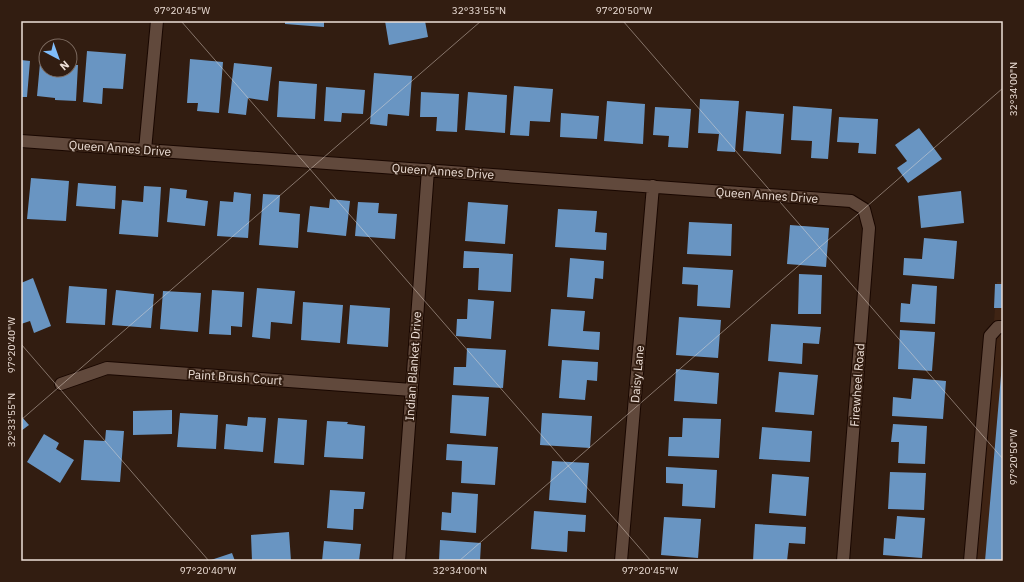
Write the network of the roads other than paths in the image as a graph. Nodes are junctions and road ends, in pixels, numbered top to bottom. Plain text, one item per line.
1 (157, 21) edge
2 (21, 141) edge
3 (146, 150) junction
4 (428, 170) junction
5 (653, 186) junction
6 (864, 209) joint
7 (1003, 327) edge
8 (61, 384) dead end
9 (412, 390) junction
10 (399, 561) edge
11 (621, 561) edge
12 (843, 561) edge
13 (970, 561) edge

1 - 3 street
2 - 3 street, Queen Annes Drive
3 - 4 street, Queen Annes Drive
4 - 5 street, Queen Annes Drive
4 - 9 street, Indian Blanket Drive
5 - 6 street, Queen Annes Drive
5 - 11 street, Daisy Lane
6 - 12 street, Firewheel Road
7 - 13 street
8 - 9 street, Paint Brush Court
9 - 10 street, Indian Blanket Drive

